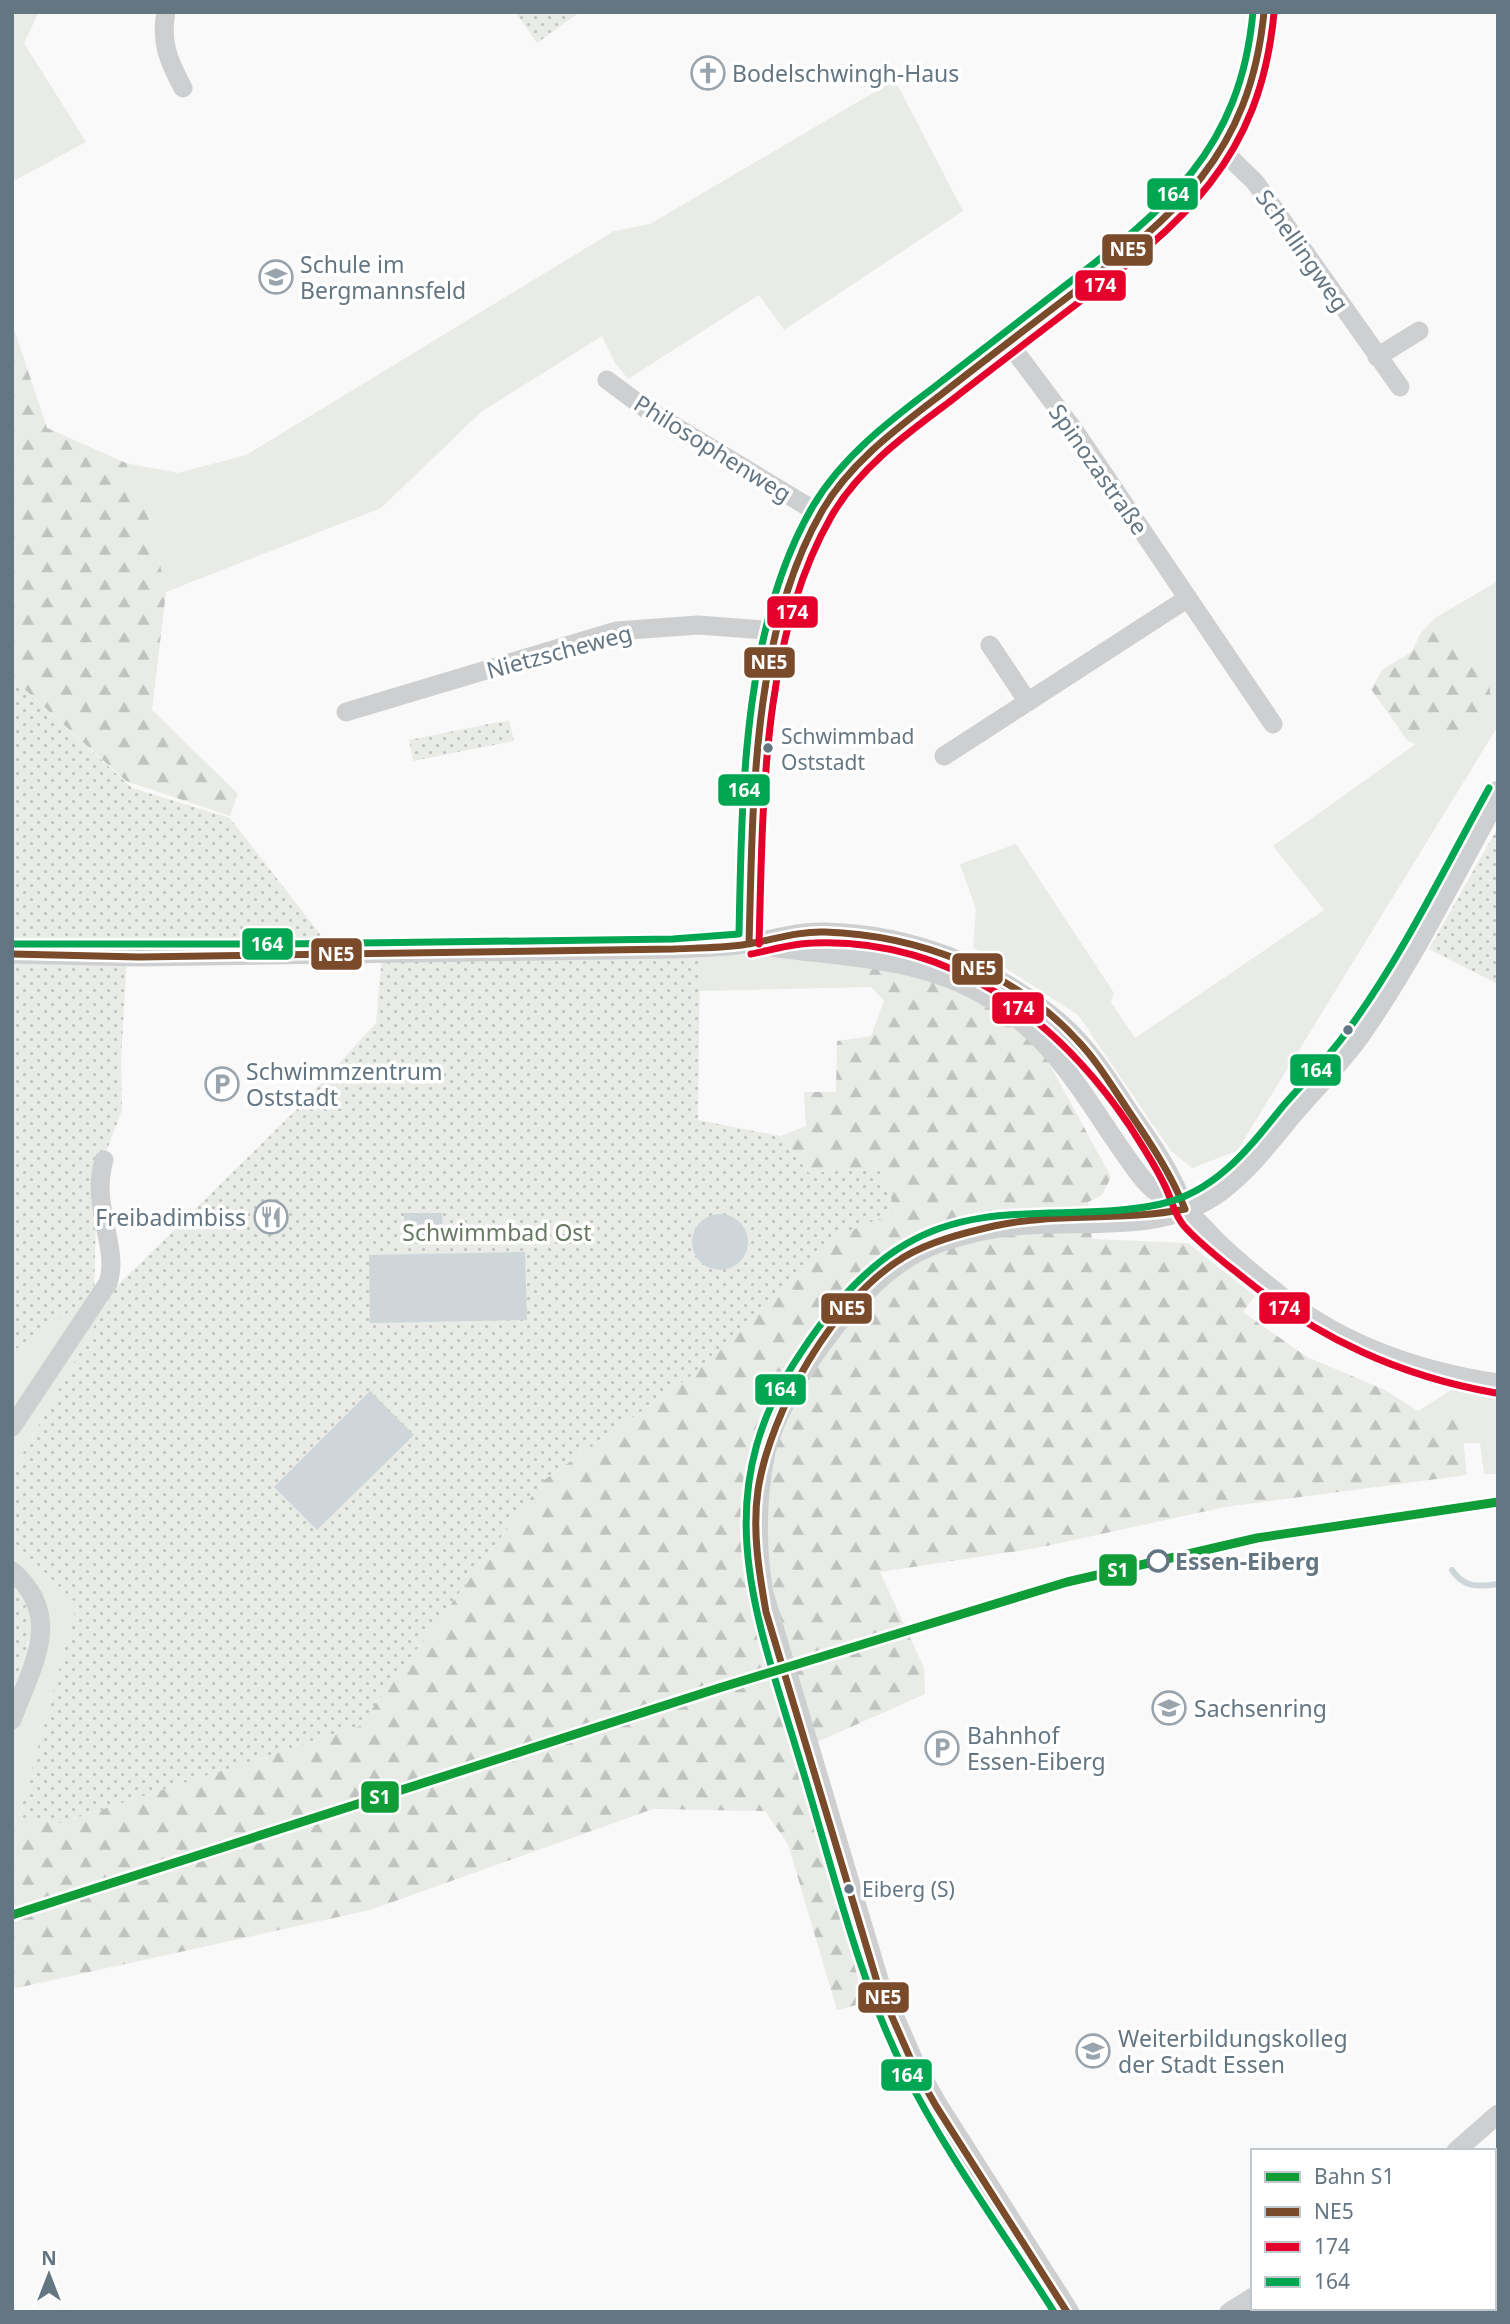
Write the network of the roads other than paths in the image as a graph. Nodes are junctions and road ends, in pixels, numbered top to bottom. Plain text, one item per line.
1 (166, 12) edge
2 (1264, 12) edge
3 (183, 88) dead end
4 (1222, 149) junction
5 (1419, 331) dead end
6 (1008, 342) junction
7 (1377, 357) junction
8 (607, 380) dead end
9 (1400, 387) dead end
10 (820, 514) junction
11 (1188, 598) junction
12 (776, 631) junction
13 (990, 645) dead end
14 (1028, 702) junction
15 (346, 712) dead end
16 (1273, 724) dead end
17 (944, 756) dead end
18 (1498, 793) edge
19 (749, 944) junction
20 (12, 954) edge
21 (104, 1160) dead end
22 (1185, 1209) junction
23 (1498, 1383) edge
24 (12, 1427) edge
25 (12, 1571) edge
26 (12, 1720) edge
27 (1498, 2114) edge
28 (1458, 2149) edge
29 (1251, 2298) edge
30 (1067, 2312) edge
31 (1229, 2312) edge

1 - 3 street
2 - 4 street
4 - 6 street
4 - 7 street, Schellingweg
5 - 7 street
6 - 10 street
6 - 11 street, Spinozastraße
7 - 9 street, Schellingweg
8 - 10 street, Philosophenweg
10 - 12 street
11 - 14 street
11 - 16 street, Spinozastraße
12 - 15 street, Nietzscheweg
12 - 19 street
13 - 14 street
14 - 17 street
18 - 22 street
19 - 20 street
19 - 22 street
19 - 22 street
21 - 24 street
22 - 23 street
22 - 30 street
25 - 26 street
27 - 28 street
29 - 31 street

